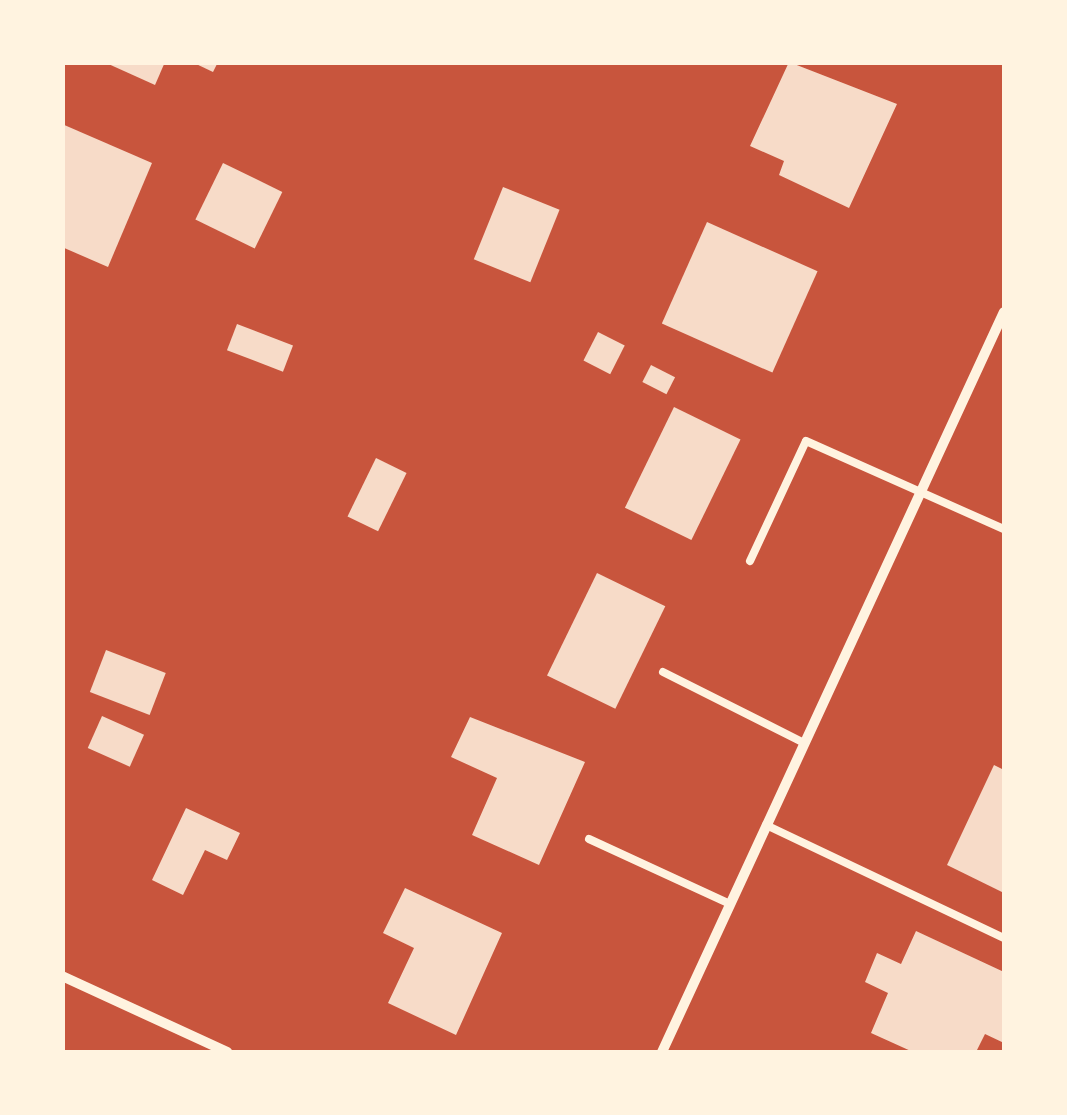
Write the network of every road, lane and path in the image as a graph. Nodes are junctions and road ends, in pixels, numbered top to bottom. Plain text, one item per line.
1 (1004, 312) edge
2 (918, 491) junction
3 (1004, 528) edge
4 (750, 561) dead end
5 (663, 672) dead end
6 (804, 743) junction
7 (766, 824) junction
8 (588, 838) dead end
9 (730, 904) junction
10 (1004, 938) edge
11 (62, 976) edge
12 (208, 1049) edge
13 (227, 1052) edge
14 (662, 1052) edge

1 - 2 street
2 - 3 lane
2 - 4 lane
2 - 6 street
5 - 6 lane
6 - 7 street
7 - 9 street
7 - 10 lane
8 - 9 lane
9 - 14 street
11 - 12 street
12 - 13 street

